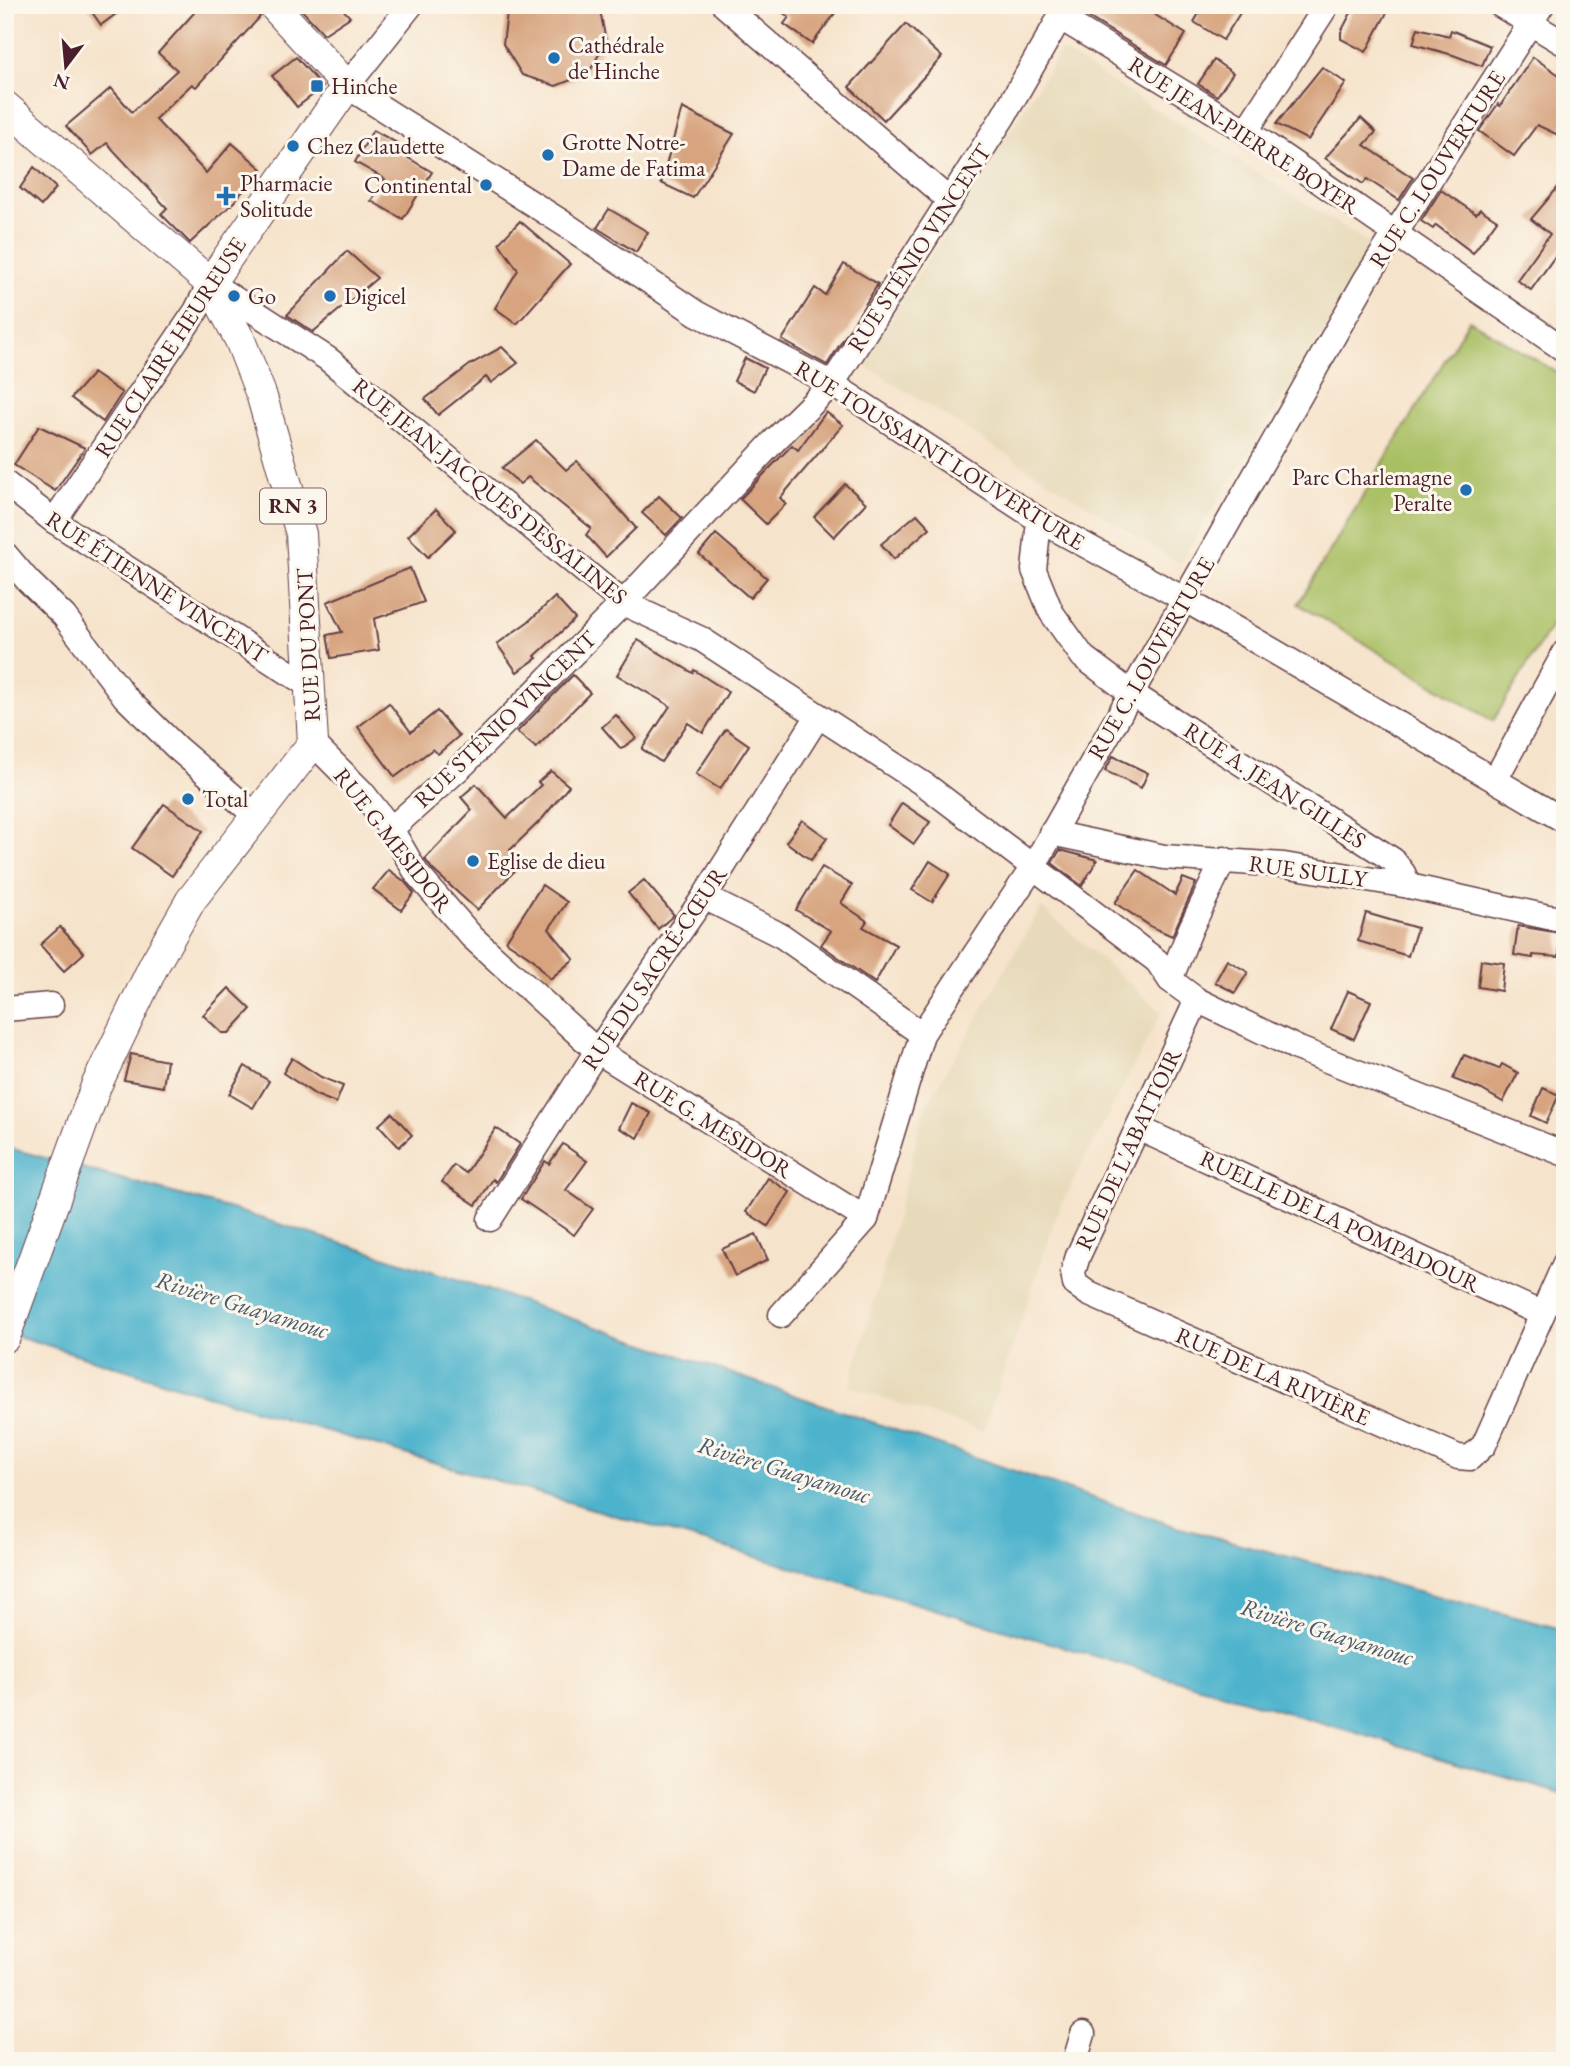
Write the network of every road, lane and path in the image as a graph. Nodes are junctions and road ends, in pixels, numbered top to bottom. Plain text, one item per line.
1 (272, 5) edge
2 (411, 5) edge
3 (724, 5) edge
4 (1327, 5) edge
5 (1500, 5) edge
6 (1063, 11) edge
7 (1536, 15) edge
8 (1565, 44) edge
9 (347, 86) junction
10 (5, 106) edge
11 (1246, 131) junction
12 (950, 201) junction
13 (1394, 234) junction
14 (210, 283) junction
15 (1565, 351) edge
16 (832, 384) junction
17 (5, 483) edge
18 (1039, 520) junction
19 (54, 521) junction
20 (5, 554) edge
21 (1184, 599) junction
22 (623, 603) junction
23 (1565, 652) edge
24 (311, 687) junction
25 (1132, 693) junction
26 (818, 716) junction
27 (313, 743) junction
28 (1495, 780) junction
29 (256, 816) junction
30 (1565, 821) edge
31 (391, 829) junction
32 (1051, 833) junction
33 (1224, 859) junction
34 (1033, 867) junction
35 (1409, 886) junction
36 (704, 897) junction
37 (1565, 919) edge
38 (472, 937) joint
39 (1170, 980) junction
40 (1197, 1000) junction
41 (51, 1005) dead end
42 (5, 1009) edge
43 (922, 1034) junction
44 (597, 1051) junction
45 (1138, 1128) junction
46 (1565, 1154) edge
47 (490, 1219) dead end
48 (866, 1219) junction
49 (1565, 1263) edge
50 (1089, 1294) joint
51 (1542, 1314) junction
52 (781, 1315) dead end
53 (5, 1337) edge
54 (1083, 2034) dead end
55 (1076, 2061) edge

1 - 9 main road, RUE TOUSSAINT LOUVERTURE
2 - 9 street, RUE CLAIRE HEUREUSE
3 - 12 street
4 - 11 street
5 - 7 street
6 - 11 street, RUE JEAN-PIERRE BOYER
6 - 12 street, RUE STÉNIO VINCENT
7 - 8 street
7 - 13 street, RUE C. LOUVERTURE
9 - 14 main road, RUE CLAIRE HEUREUSE
9 - 16 street, RUE TOUSSAINT LOUVERTURE
10 - 14 main road, RUE JEAN-JACQUES DESSALINES
11 - 13 street, RUE JEAN-PIERRE BOYER
12 - 16 street, RUE STÉNIO VINCENT
13 - 15 street, RUE JEAN-PIERRE BOYER
13 - 21 street, RUE C. LOUVERTURE
14 - 19 street, RUE CLAIRE HEUREUSE
14 - 22 street, RUE JEAN-JACQUES DESSALINES
14 - 24 main road, RUE DU PONT / RN 3
16 - 18 street, RUE TOUSSAINT LOUVERTURE
16 - 22 street, RUE STÉNIO VINCENT
17 - 19 street, RUE ÉTIENNE VINCENT
18 - 21 street, RUE TOUSSAINT LOUVERTURE
18 - 25 street, RUE A. JEAN GILLES
19 - 24 street, RUE ÉTIENNE VINCENT
20 - 29 street
21 - 25 street, RUE C. LOUVERTURE
21 - 28 street, RUE TOUSSAINT LOUVERTURE
22 - 26 street, RUE JEAN-JACQUES DESSALINES
22 - 31 street, RUE STÉNIO VINCENT
23 - 28 street
24 - 27 main road, RUE DU PONT / RN 3
25 - 32 street, RUE C. LOUVERTURE
25 - 35 street, RUE A. JEAN GILLES
26 - 34 street, RUE JEAN-JACQUES DESSALINES
26 - 36 street, RUE DU SACRÉ-CŒUR
27 - 29 main road, RUE DU PONT
27 - 31 street, RUE G MESIDOR
28 - 30 street, RUE TOUSSAINT LOUVERTURE
29 - 53 main road, RUE DU PONT
31 - 38 street, RUE G MESIDOR
32 - 33 street, RUE SULLY
32 - 34 street, RUE C. LOUVERTURE
33 - 35 street, RUE SULLY
33 - 39 street
34 - 39 street, RUE JEAN-JACQUES DESSALINES
34 - 43 street, RUE C. LOUVERTURE
35 - 37 street, RUE SULLY
36 - 43 street
36 - 44 street, RUE DU SACRÉ-CŒUR
38 - 44 street, RUE G. MESIDOR
39 - 40 street, RUE JEAN-JACQUES DESSALINES
40 - 45 street, RUE DE L'ABATTOIR
40 - 46 street, RUE JEAN-JACQUES DESSALINES
41 - 42 street
43 - 48 street, RUE C. LOUVERTURE
44 - 47 street, RUE DU SACRÉ-CŒUR
44 - 48 street, RUE G. MESIDOR
45 - 50 street, RUE DE L'ABATTOIR
45 - 51 street, RUELLE DE LA POMPADOUR
48 - 52 street, RUE C. LOUVERTURE
49 - 51 street
50 - 51 street, RUE DE LA RIVIÈRE
54 - 55 street

